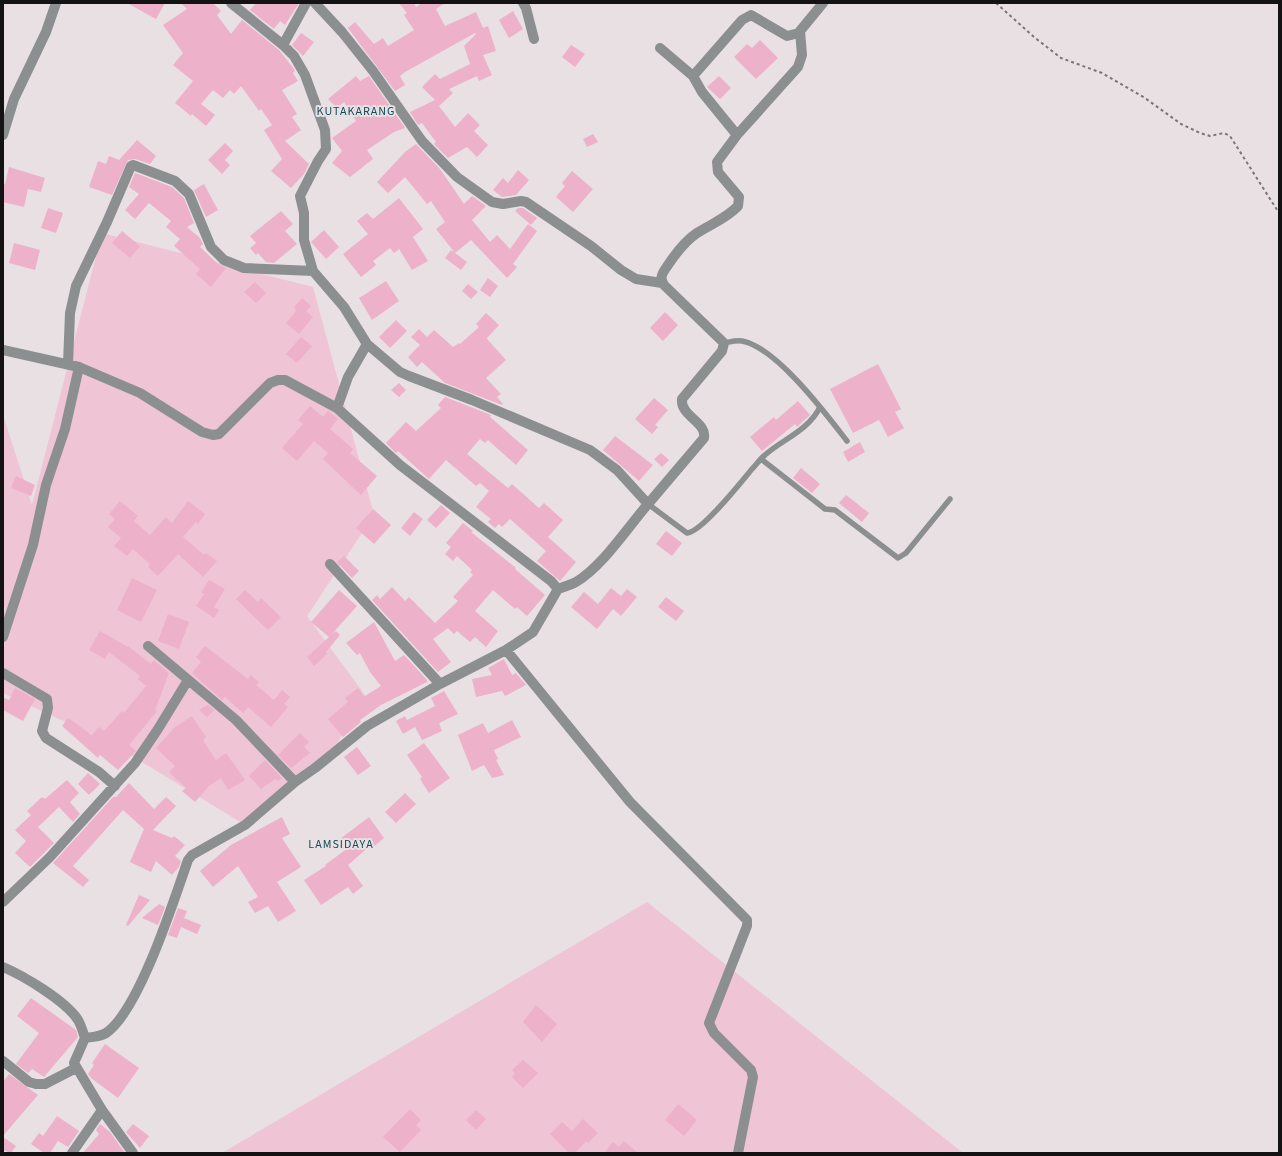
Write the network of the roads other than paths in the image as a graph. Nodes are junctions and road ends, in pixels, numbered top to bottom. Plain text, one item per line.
1 (56, 3) edge
2 (231, 3) edge
3 (306, 3) edge
4 (315, 3) edge
5 (523, 3) edge
6 (823, 3) edge
7 (799, 33) junction
8 (534, 40) dead end
9 (283, 45) junction
10 (660, 48) dead end
11 (693, 76) junction
12 (3, 135) edge
13 (737, 135) junction
14 (313, 271) junction
15 (662, 283) junction
16 (724, 343) junction
17 (367, 344) junction
18 (3, 350) edge
19 (68, 364) junction
20 (79, 367) junction
21 (820, 407) junction
22 (337, 408) junction
23 (847, 441) dead end
24 (761, 459) junction
25 (950, 499) dead end
26 (648, 504) junction
27 (330, 564) dead end
28 (558, 589) junction
29 (3, 638) edge
30 (148, 646) dead end
31 (506, 650) junction
32 (3, 673) edge
33 (188, 680) junction
34 (440, 684) junction
35 (295, 782) junction
36 (115, 786) junction
37 (3, 902) edge
38 (3, 967) edge
39 (85, 1038) junction
40 (3, 1061) edge
41 (74, 1063) junction
42 (102, 1110) junction
43 (72, 1153) edge
44 (133, 1153) edge
45 (738, 1153) edge

1 - 12 street
2 - 9 street
3 - 9 street
4 - 15 street
5 - 8 street
6 - 7 street
7 - 11 street
7 - 13 street
9 - 14 street
10 - 11 street
11 - 13 street
13 - 15 street
14 - 17 street
14 - 19 street
15 - 16 street
16 - 21 lane
16 - 26 street
17 - 22 street
17 - 26 street
18 - 19 street
19 - 20 street
20 - 22 street
20 - 29 street
21 - 23 lane
21 - 24 lane
22 - 28 street
24 - 25 lane
24 - 26 lane
26 - 28 street
27 - 34 street
28 - 31 street
30 - 33 street
31 - 34 street
31 - 45 street
32 - 36 street
33 - 35 street
33 - 36 street
34 - 35 street
35 - 39 street
36 - 37 street
38 - 39 street
39 - 41 street
40 - 41 street
41 - 42 street
42 - 43 street
42 - 44 street

